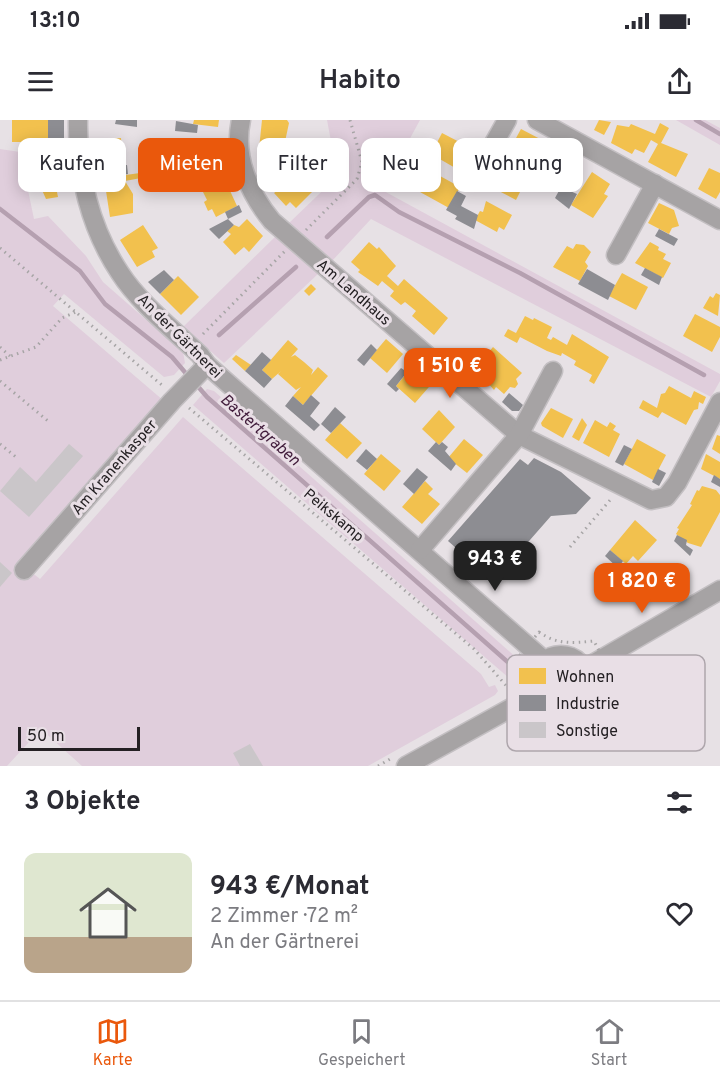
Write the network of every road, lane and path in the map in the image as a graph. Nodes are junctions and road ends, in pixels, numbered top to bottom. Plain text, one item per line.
1 (78, 120) edge
2 (241, 120) edge
3 (507, 120) edge
4 (537, 120) edge
5 (497, 138) edge
6 (655, 184) junction
7 (720, 220) edge
8 (0, 248) edge
9 (616, 255) dead end
10 (76, 312) junction
11 (0, 347) edge
12 (10, 356) junction
13 (0, 360) edge
14 (553, 371) dead end
15 (0, 381) edge
16 (193, 381) junction
17 (720, 402) edge
18 (48, 421) dead end
19 (519, 435) junction
20 (0, 444) edge
21 (16, 457) dead end
22 (622, 487) junction
23 (570, 546) dead end
24 (420, 550) junction
25 (24, 570) dead end
26 (720, 590) edge
27 (529, 645) junction
28 (520, 655) edge
29 (539, 655) edge
30 (603, 655) edge
31 (606, 655) edge
32 (507, 688) edge
33 (507, 702) edge
34 (406, 766) edge

1 - 16 street, An der Gärtnerei
2 - 19 street, Am Landhaus
3 - 5 street
4 - 6 street
6 - 7 street
6 - 9 street
8 - 10 path, Peikskamp
10 - 12 path
10 - 16 path, Peikskamp
11 - 12 path
12 - 13 path
14 - 19 street
15 - 18 path
16 - 24 street, An der Gärtnerei
16 - 25 street, Am Kranenkasper
16 - 32 path, Peikskamp
17 - 22 street, Am Landhaus
19 - 22 street, Am Landhaus
19 - 24 street
20 - 21 path
22 - 23 path
24 - 27 street, An der Gärtnerei
26 - 31 street
27 - 28 path
27 - 29 street, An der Gärtnerei
27 - 30 path
33 - 34 street

